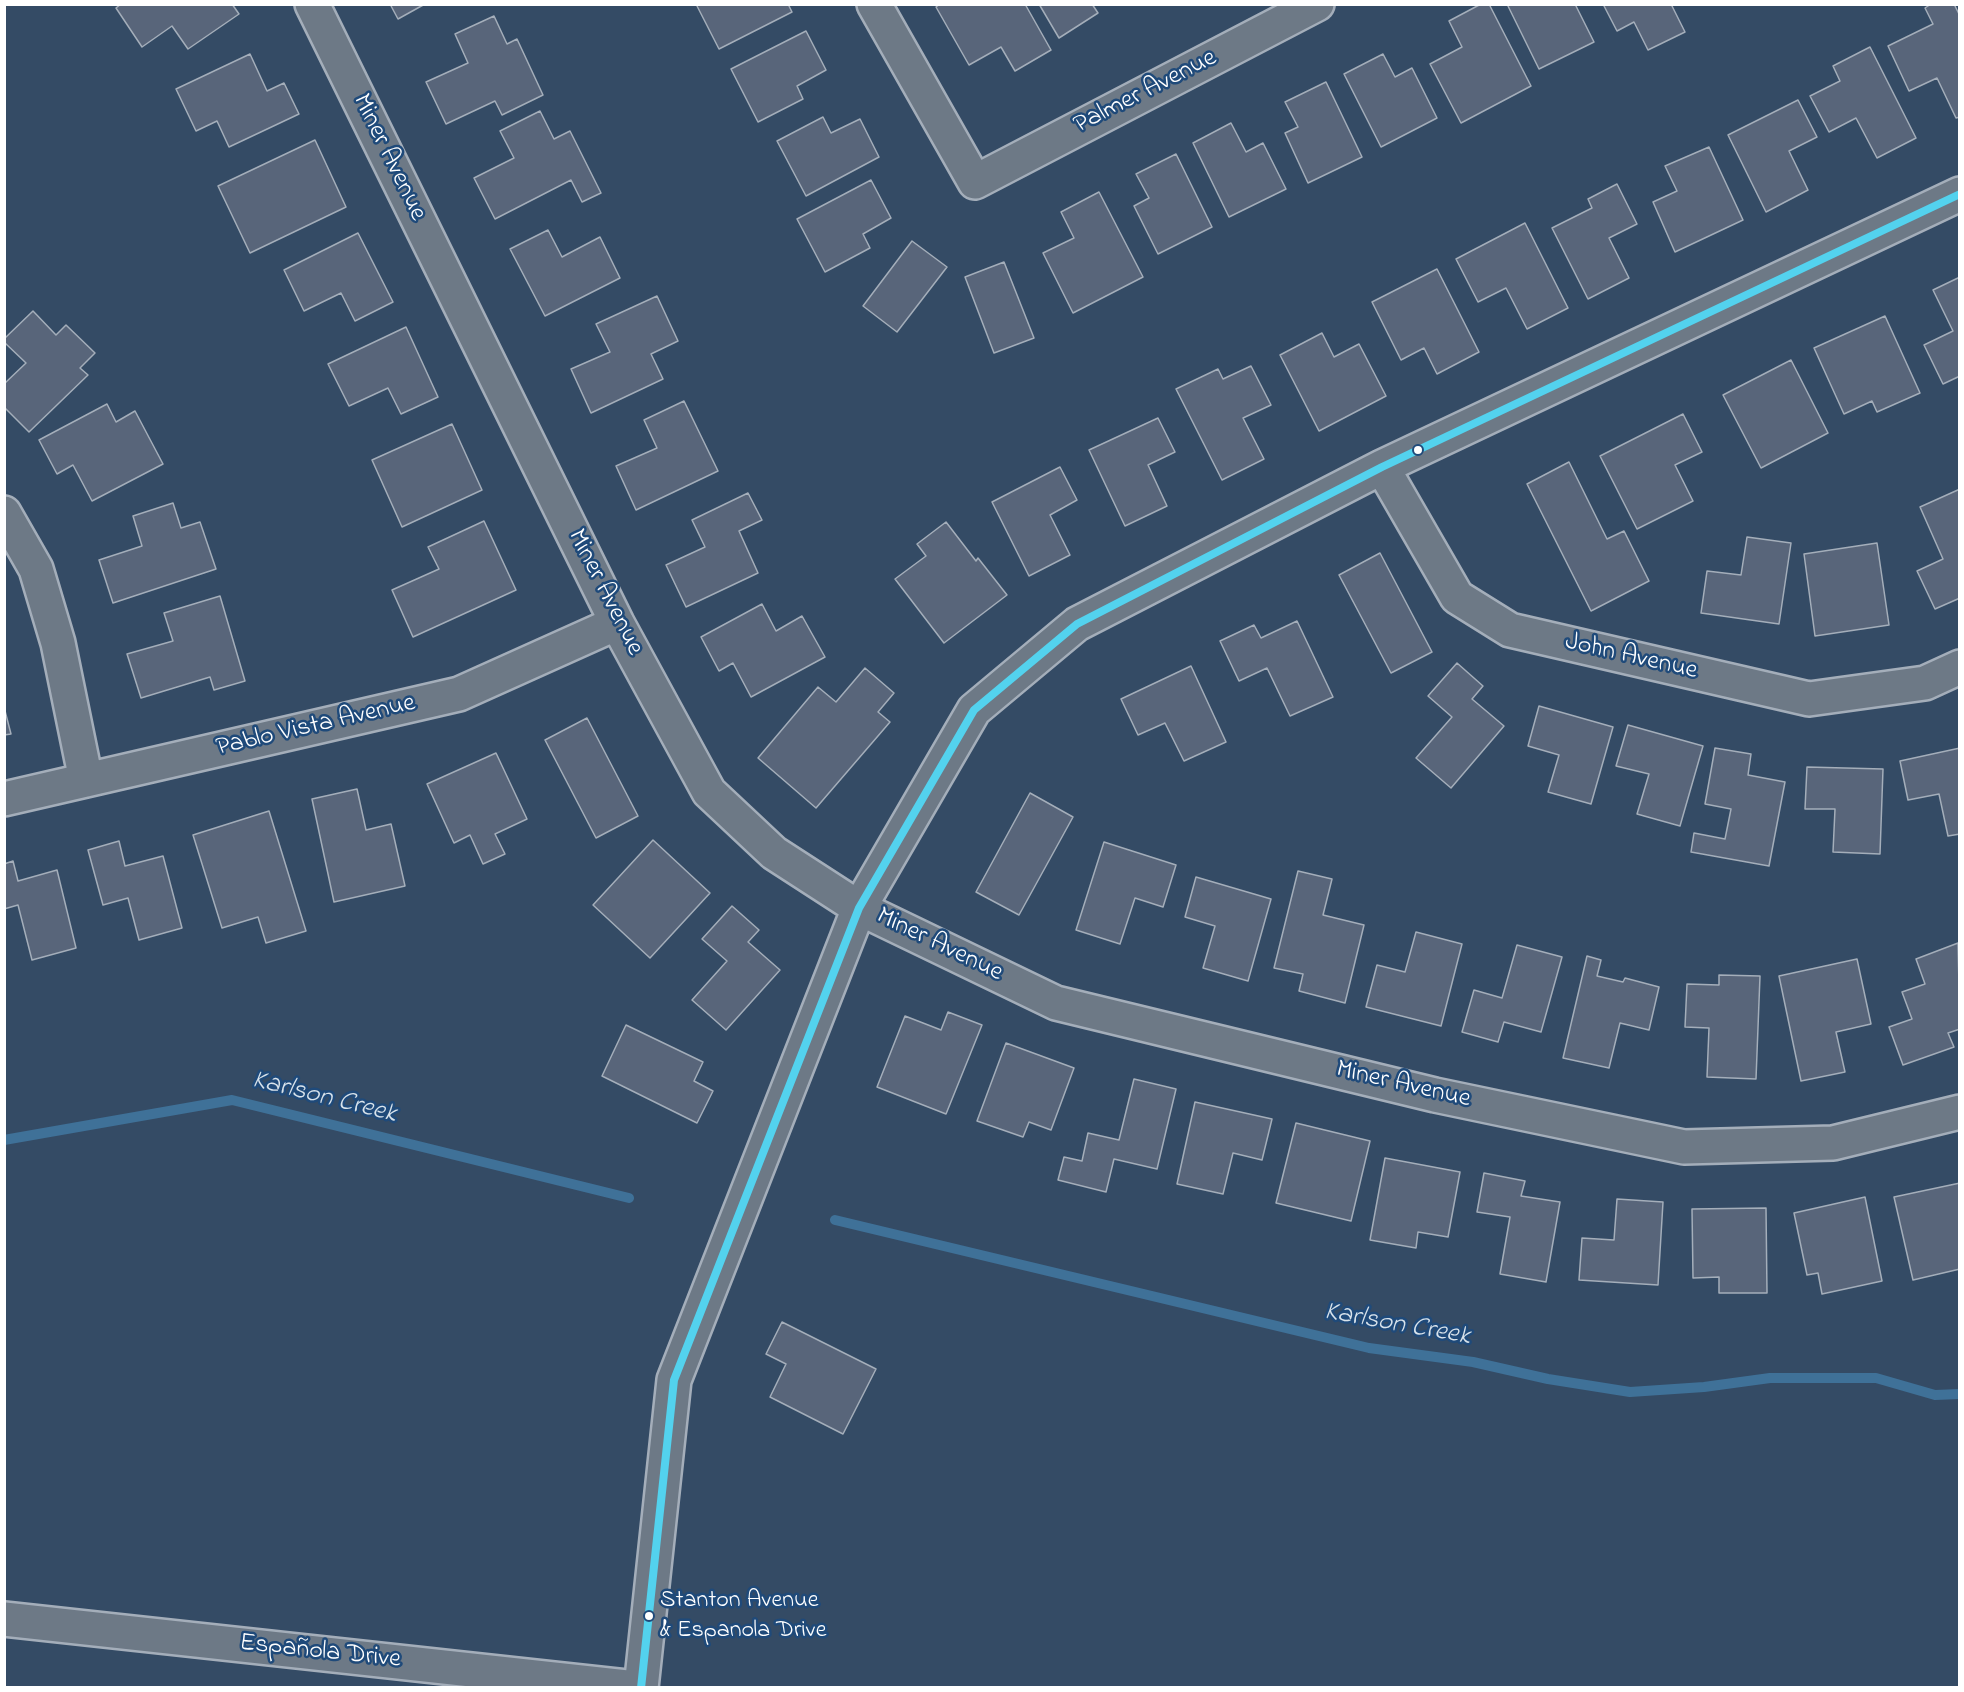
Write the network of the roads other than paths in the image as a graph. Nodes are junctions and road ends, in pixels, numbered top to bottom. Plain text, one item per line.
1 (312, 4) edge
2 (874, 4) edge
3 (1317, 4) edge
4 (1959, 194) edge
5 (1382, 467) junction
6 (4, 513) edge
7 (617, 623) junction
8 (1959, 667) edge
9 (86, 780) junction
10 (4, 799) edge
11 (859, 908) junction
12 (1959, 1112) edge
13 (4, 1619) edge
14 (636, 1688) edge
15 (641, 1688) edge

1 - 7 street, Miner Avenue
2 - 3 street, Palmer Avenue
4 - 5 street
5 - 8 street, John Avenue
5 - 11 street
6 - 9 street
7 - 9 street, Pablo Vista Avenue
7 - 11 street, Miner Avenue
9 - 10 street, Pablo Vista Avenue
11 - 12 street, Miner Avenue
11 - 15 street
13 - 14 street, Española Drive

